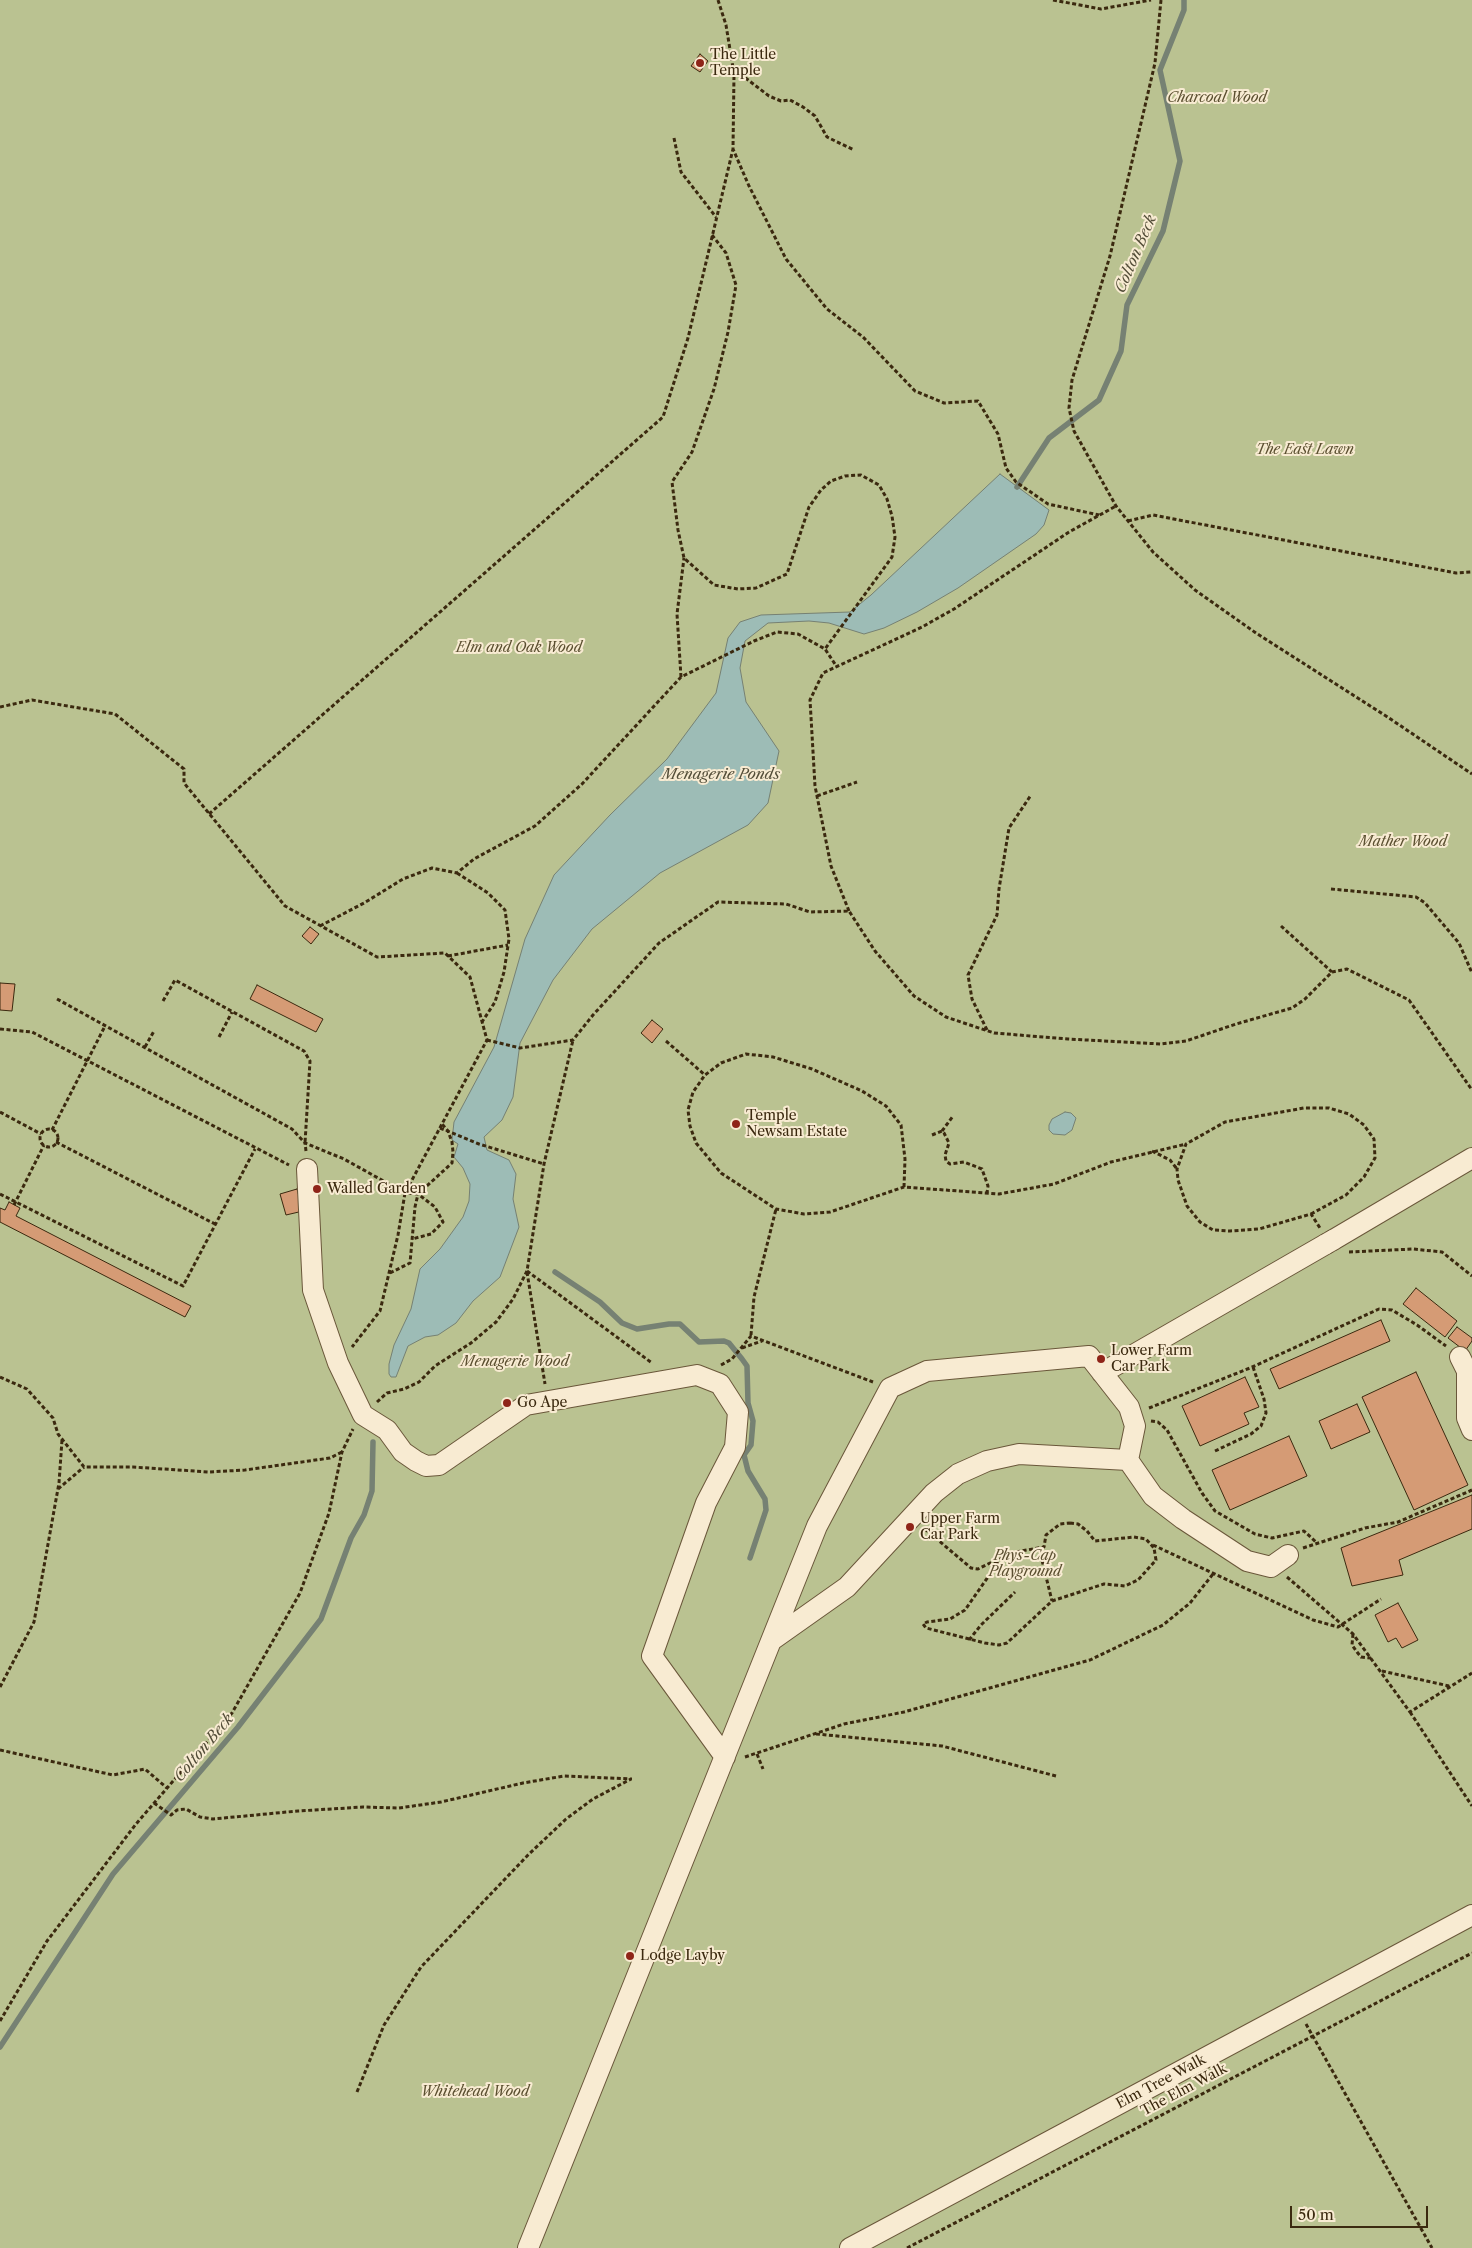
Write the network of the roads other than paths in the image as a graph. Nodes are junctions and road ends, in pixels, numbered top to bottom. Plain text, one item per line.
1 (1472, 1158) edge
2 (307, 1169) road end
3 (1466, 1363) edge
4 (1102, 1373) junction
5 (1472, 1430) edge
6 (1128, 1460) junction
7 (1288, 1555) dead end
8 (772, 1640) junction
9 (725, 1757) junction
10 (1472, 1915) edge
11 (528, 2248) edge
12 (850, 2248) edge

1 - 4 street
2 - 9 street
3 - 5 street
4 - 6 street
4 - 8 street
6 - 7 street
6 - 8 street
8 - 9 street
9 - 11 street
10 - 12 street, Elm Tree Walk

